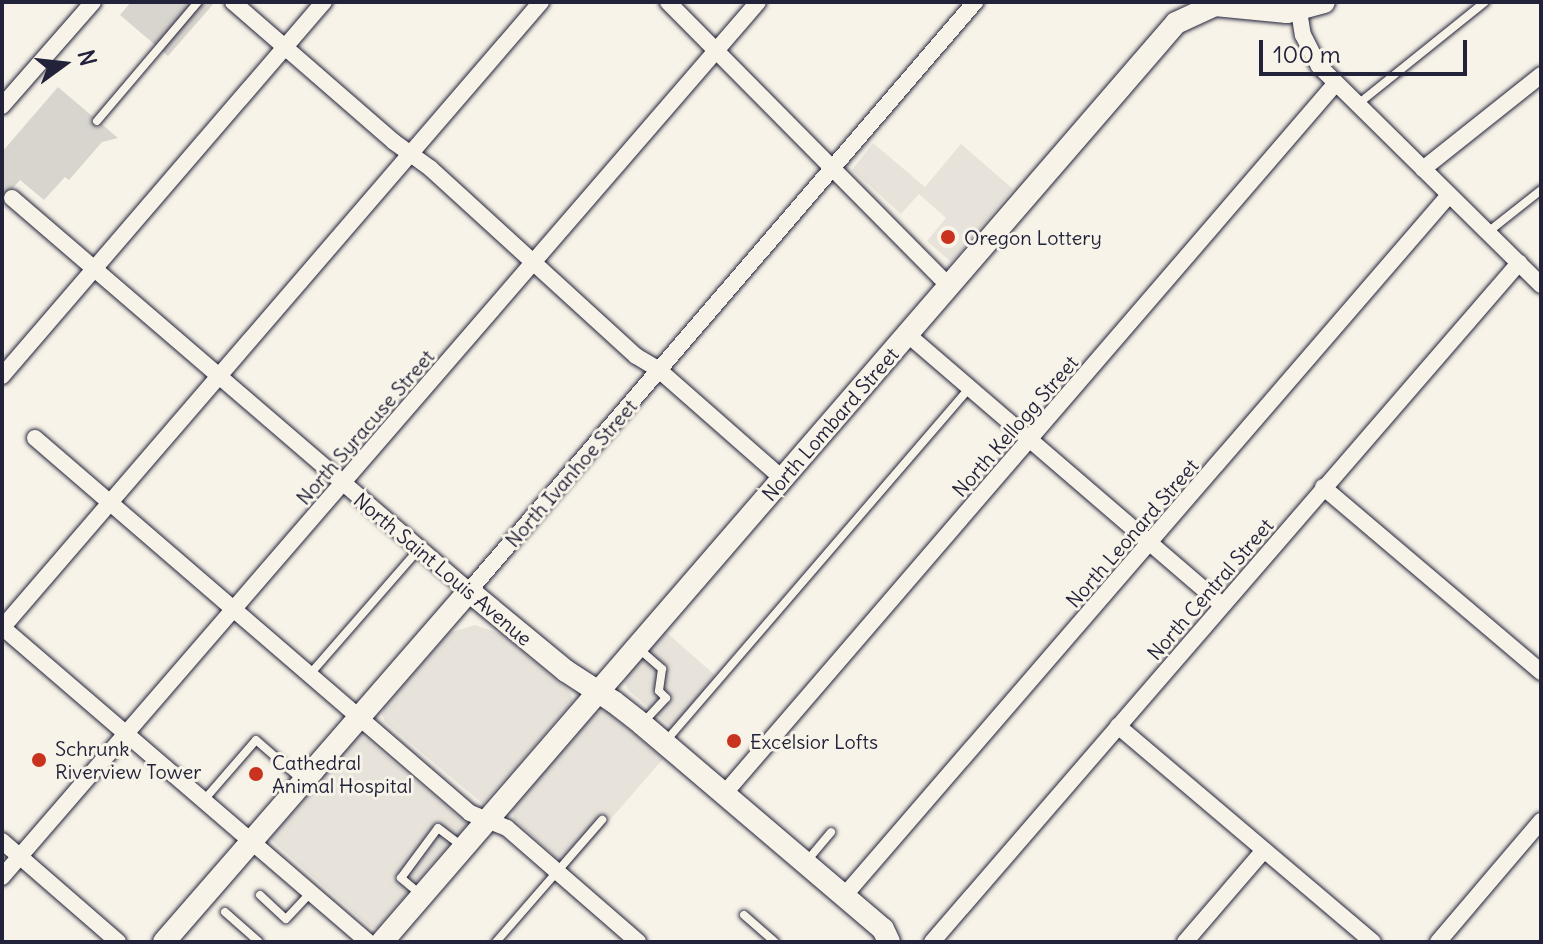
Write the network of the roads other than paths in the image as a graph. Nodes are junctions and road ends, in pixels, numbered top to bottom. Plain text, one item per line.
1 (93, 2) edge
2 (198, 2) edge
3 (233, 2) edge
4 (324, 2) edge
5 (541, 2) edge
6 (668, 2) edge
7 (758, 2) edge
8 (975, 2) edge
9 (1324, 2) edge
10 (1485, 2) edge
11 (1223, 3) edge
12 (1197, 6) edge
13 (1299, 11) junction
14 (285, 47) junction
15 (716, 51) junction
16 (1541, 75) edge
17 (1336, 83) junction
18 (1358, 105) junction
19 (2, 106) edge
20 (97, 121) dead end
21 (410, 154) junction
22 (831, 169) junction
23 (1423, 169) junction
24 (1541, 190) edge
25 (1449, 195) junction
26 (12, 198) dead end
27 (1487, 233) junction
28 (534, 262) junction
29 (1519, 263) junction
30 (95, 270) junction
31 (1541, 285) edge
32 (949, 286) junction
33 (907, 334) junction
34 (659, 370) junction
35 (2, 376) edge
36 (218, 377) junction
37 (969, 387) junction
38 (35, 438) dead end
39 (1030, 439) junction
40 (783, 479) junction
41 (343, 484) junction
42 (1323, 487) junction
43 (110, 503) junction
44 (1150, 543) junction
45 (419, 549) junction
46 (469, 591) junction
47 (1222, 605) junction
48 (235, 609) junction
49 (2, 627) edge
50 (638, 647) junction
51 (1541, 672) edge
52 (310, 674) junction
53 (598, 692) junction
54 (358, 716) junction
55 (642, 724) junction
56 (1118, 726) junction
57 (127, 735) junction
58 (664, 743) junction
59 (303, 782) junction
60 (724, 794) junction
61 (203, 801) junction
62 (602, 820) dead end
63 (487, 821) junction
64 (1541, 821) edge
65 (831, 832) dead end
66 (2, 841) edge
67 (251, 843) junction
68 (464, 848) junction
69 (1264, 850) junction
70 (19, 857) junction
71 (805, 863) junction
72 (556, 872) junction
73 (2, 877) edge
74 (310, 893) junction
75 (260, 895) dead end
76 (422, 896) junction
77 (844, 896) junction
78 (225, 912) dead end
79 (744, 915) dead end
80 (886, 935) edge
81 (618, 936) edge
82 (118, 942) edge
83 (164, 942) edge
84 (259, 942) edge
85 (368, 942) edge
86 (382, 942) edge
87 (496, 942) edge
88 (638, 942) edge
89 (775, 942) edge
90 (910, 942) edge
91 (932, 942) edge
92 (1185, 942) edge
93 (1373, 942) edge
94 (1438, 942) edge

1 - 19 street
2 - 20 lane
3 - 14 street
4 - 14 street
5 - 21 street
6 - 15 street
7 - 15 street, North Syracuse Street
8 - 22 street, North Ivanhoe Street
9 - 13 main road, North Lombard Street
10 - 18 lane
11 - 12 main road, North Lombard Street
11 - 13 main road, North Lombard Street
12 - 32 main road, North Lombard Street
13 - 17 street
14 - 21 street
14 - 30 street
15 - 22 street
15 - 28 street, North Syracuse Street
16 - 23 street
17 - 18 street
17 - 39 street, North Kellogg Street
18 - 23 street
21 - 28 street
21 - 36 street
22 - 32 street
22 - 34 street, North Ivanhoe Street
23 - 25 street
24 - 27 lane
25 - 27 street
25 - 44 street, North Leonard Street
26 - 30 street, North Saint Louis Avenue
27 - 29 street
28 - 34 street
28 - 41 street, North Syracuse Street
29 - 31 street
29 - 42 street, North Central Street
30 - 35 street
30 - 36 street, North Saint Louis Avenue
32 - 33 main road, North Lombard Street
33 - 37 street
33 - 40 main road, North Lombard Street
34 - 40 street
34 - 46 street, North Ivanhoe Street
36 - 41 street, North Saint Louis Avenue
36 - 43 street
37 - 39 street
37 - 58 lane
38 - 43 street
39 - 44 street
39 - 60 street, North Kellogg Street
40 - 50 main road, North Lombard Street
41 - 45 street, North Saint Louis Avenue
41 - 48 street, North Syracuse Street
42 - 47 street, North Central Street
42 - 51 street
43 - 48 street
43 - 49 street
44 - 47 street
44 - 77 street, North Leonard Street
45 - 46 street, North Saint Louis Avenue
45 - 52 lane
46 - 53 main road, North Saint Louis Avenue
46 - 54 main road, North Ivanhoe Street
47 - 56 street, North Central Street
48 - 52 street
48 - 57 street, North Syracuse Street
49 - 57 street
50 - 53 main road, North Lombard Street
50 - 55 lane
52 - 54 street
53 - 55 main road, North Saint Louis Avenue
53 - 63 main road, North Lombard Street
54 - 59 main road, North Ivanhoe Street
54 - 63 street
55 - 58 main road, North Saint Louis Avenue
56 - 69 street
56 - 91 street, North Central Street
57 - 61 street
57 - 70 street, North Syracuse Street
58 - 60 main road, North Saint Louis Avenue
59 - 61 lane
59 - 67 main road, North Ivanhoe Street
60 - 71 main road, North Saint Louis Avenue
61 - 67 street
62 - 72 lane
63 - 68 main road, North Lombard Street
63 - 72 street
64 - 94 street
65 - 71 lane
66 - 70 street
67 - 74 street
67 - 83 main road, North Ivanhoe Street
68 - 76 main road, North Lombard Street
68 - 76 lane
69 - 92 street
69 - 93 street
70 - 73 street, North Syracuse Street
70 - 82 street
71 - 77 main road, North Saint Louis Avenue
72 - 81 street
72 - 87 lane
74 - 75 lane
74 - 85 street
76 - 86 main road, North Lombard Street
77 - 80 main road, North Saint Louis Avenue
78 - 84 lane
79 - 89 lane
80 - 90 main road, North Saint Louis Avenue
81 - 88 street

